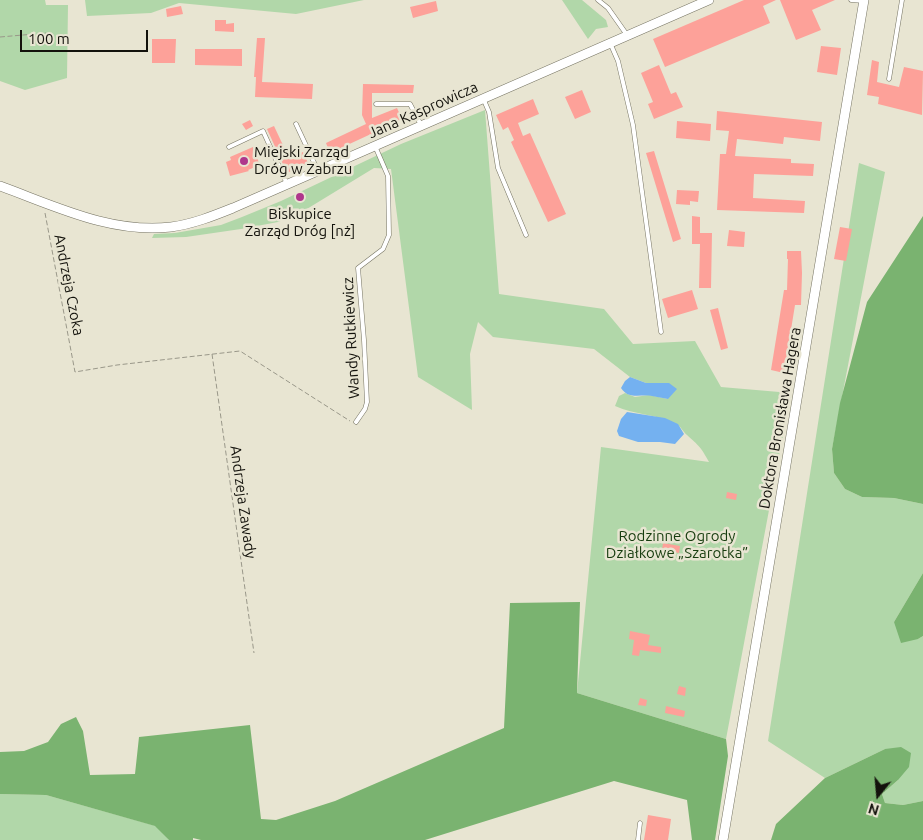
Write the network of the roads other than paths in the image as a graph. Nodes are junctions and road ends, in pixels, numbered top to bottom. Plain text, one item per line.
1 (598, 0) edge
2 (709, 0) edge
3 (851, 0) edge
4 (902, 0) edge
5 (864, 1) edge
6 (627, 35) junction
7 (610, 42) junction
8 (889, 79) dead end
9 (483, 98) junction
10 (376, 104) dead end
11 (296, 124) dead end
12 (421, 126) junction
13 (228, 146) dead end
14 (375, 146) junction
15 (318, 171) junction
16 (287, 184) junction
17 (0, 186) edge
18 (526, 235) dead end
19 (661, 332) dead end
20 (356, 422) road end
21 (640, 823) dead end
22 (638, 840) edge
23 (724, 840) edge

1 - 6 lane
2 - 6 street, Jana Kasprowicza
3 - 5 lane
4 - 8 lane
5 - 23 street, Doktora Bronisława Hagera
6 - 7 street, Jana Kasprowicza
7 - 9 street, Jana Kasprowicza
7 - 19 lane
9 - 12 street, Jana Kasprowicza
9 - 18 lane
10 - 12 lane
11 - 15 lane
12 - 14 street, Jana Kasprowicza
13 - 16 lane
14 - 15 street, Jana Kasprowicza
14 - 20 lane, Wandy Rutkiewicz
15 - 16 street, Jana Kasprowicza
16 - 17 street, Jana Kasprowicza
21 - 22 lane

